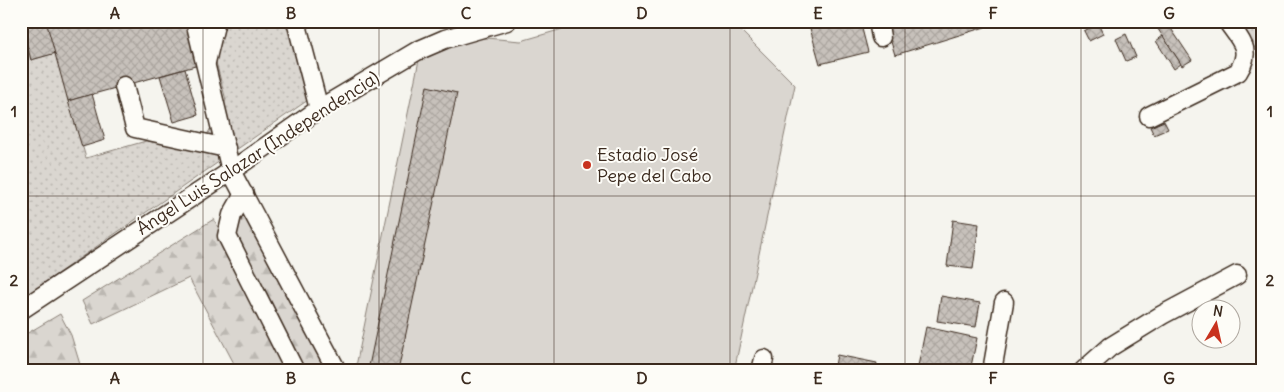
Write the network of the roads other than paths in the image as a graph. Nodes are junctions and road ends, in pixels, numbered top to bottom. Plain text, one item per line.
1 (195, 21) edge
2 (216, 21) edge
3 (296, 21) edge
4 (474, 21) edge
5 (507, 21) edge
6 (1227, 21) edge
7 (445, 39) junction
8 (206, 63) junction
9 (124, 86) dead end
10 (319, 109) junction
11 (1149, 116) dead end
12 (226, 148) junction
13 (232, 171) junction
14 (244, 194) junction
15 (1237, 275) dead end
16 (1004, 302) dead end
17 (21, 310) edge
18 (295, 371) edge
19 (338, 371) edge
20 (992, 371) edge
21 (1083, 371) edge

1 - 8 street
2 - 8 street
3 - 10 street
4 - 7 street
5 - 7 street, Ángel Luis Salazar (Independencia)
6 - 11 street
7 - 10 street, Ángel Luis Salazar (Independencia)
8 - 12 street
9 - 12 street
10 - 13 street, Ángel Luis Salazar (Independencia)
12 - 13 street
13 - 14 street
13 - 17 street, Ángel Luis Salazar (Independencia)
14 - 18 street
14 - 19 street
15 - 21 street
16 - 20 street

